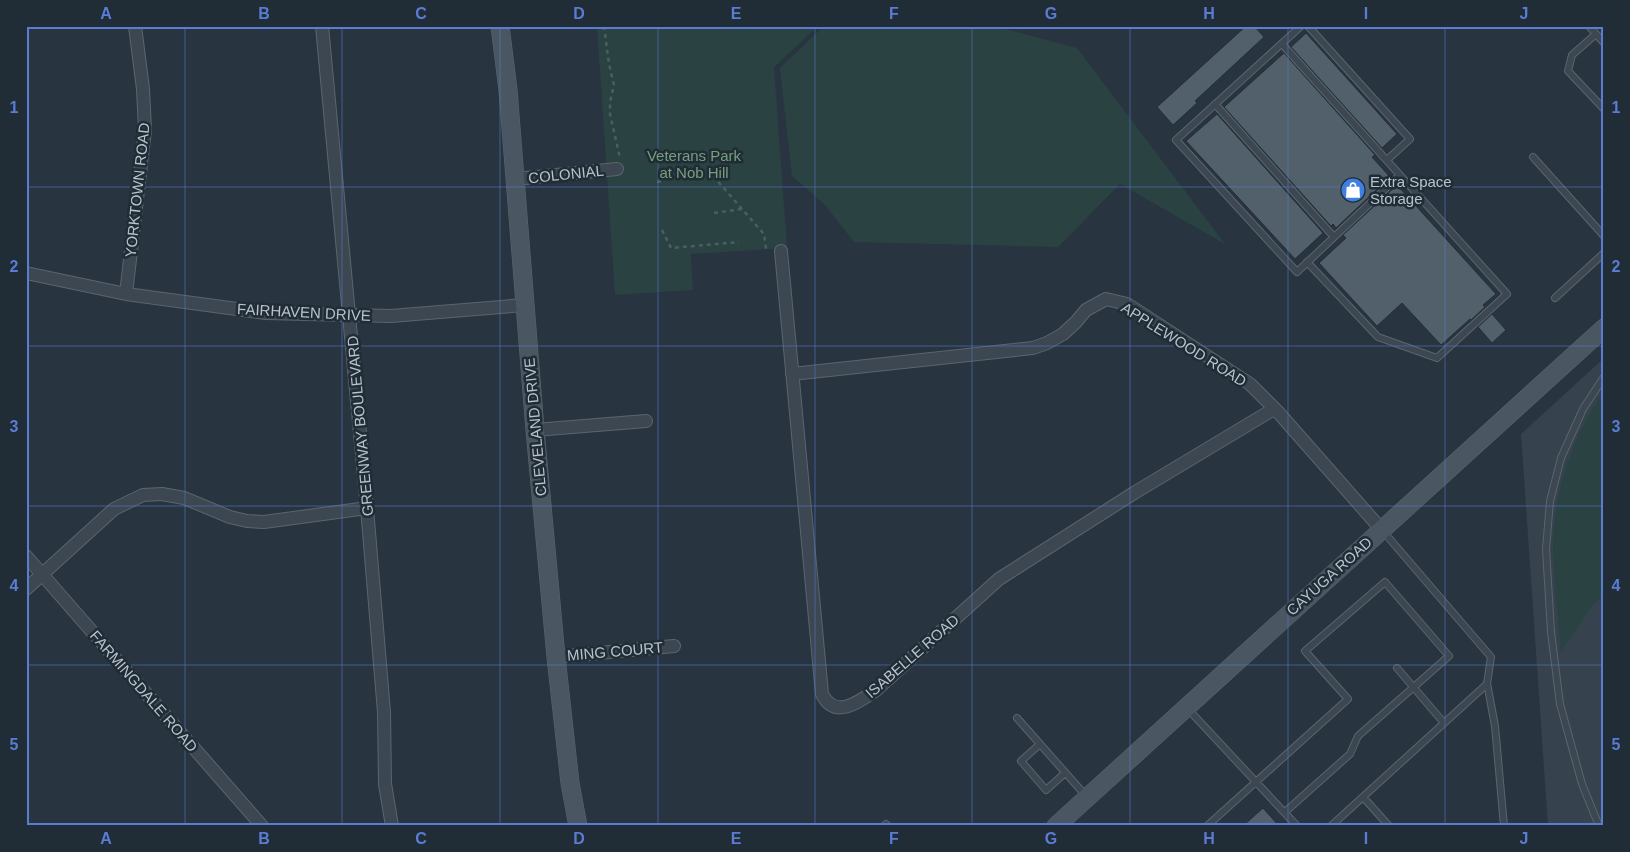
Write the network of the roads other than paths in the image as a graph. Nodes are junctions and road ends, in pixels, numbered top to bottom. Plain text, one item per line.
1 (134, 26) edge
2 (322, 26) edge
3 (500, 26) edge
4 (1302, 26) edge
5 (1308, 26) edge
6 (1590, 26) edge
7 (1596, 34) junction
8 (1604, 43) edge
9 (1282, 44) junction
10 (1215, 104) junction
11 (1604, 109) edge
12 (1533, 157) dead end
13 (1387, 160) junction
14 (618, 164) road end
15 (1400, 175) junction
16 (515, 179) junction
17 (1604, 236) edge
18 (1334, 237) junction
19 (781, 251) dead end
20 (1604, 253) edge
21 (1307, 262) junction
22 (26, 273) edge
23 (126, 294) junction
24 (1555, 298) dead end
25 (524, 305) junction
26 (350, 314) junction
27 (1604, 328) edge
28 (792, 374) junction
29 (1604, 377) edge
30 (1274, 409) junction
31 (646, 421) dead end
32 (535, 430) junction
33 (367, 508) junction
34 (1381, 529) junction
35 (26, 556) edge
36 (42, 574) junction
37 (26, 589) edge
38 (674, 646) dead end
39 (556, 657) junction
40 (1397, 668) dead end
41 (1487, 683) junction
42 (1414, 688) junction
43 (1186, 707) junction
44 (1017, 718) dead end
45 (1444, 723) junction
46 (1040, 744) junction
47 (1065, 773) junction
48 (1256, 781) junction
49 (1087, 797) junction
50 (1363, 797) junction
51 (1285, 812) junction
52 (262, 826) edge
53 (392, 826) edge
54 (578, 826) edge
55 (884, 826) edge
56 (888, 826) edge
57 (1056, 826) edge
58 (1207, 826) edge
59 (1297, 826) edge
60 (1331, 826) edge
61 (1389, 826) edge
62 (1504, 826) edge
63 (1600, 826) edge

1 - 23 street, YORKTOWN ROAD
2 - 26 street, GREENWAY BOULEVARD
3 - 16 street, CLEVELAND DRIVE
4 - 9 lane
5 - 13 lane
6 - 7 lane
7 - 8 lane
7 - 11 lane
9 - 10 lane
9 - 13 lane
10 - 18 lane
10 - 21 lane
12 - 17 lane
13 - 15 lane
14 - 16 street, COLONIAL
15 - 18 lane
15 - 21 lane
16 - 25 street, CLEVELAND DRIVE
18 - 21 lane
19 - 28 street, ISABELLE ROAD
20 - 24 lane
22 - 23 street, FAIRHAVEN DRIVE
23 - 26 street, FAIRHAVEN DRIVE
25 - 26 street, FAIRHAVEN DRIVE
25 - 32 street, CLEVELAND DRIVE
26 - 33 street, GREENWAY BOULEVARD
27 - 34 street, CAYUGA ROAD
28 - 30 street, APPLEWOOD ROAD
28 - 30 street, ISABELLE ROAD
29 - 63 lane
30 - 34 street, APPLEWOOD ROAD
31 - 32 street
32 - 39 street, CLEVELAND DRIVE
33 - 36 street
33 - 53 street, GREENWAY BOULEVARD
34 - 41 lane
34 - 43 street, CAYUGA ROAD
35 - 36 street, FARMINGDALE ROAD
36 - 37 street
36 - 52 street, FARMINGDALE ROAD
38 - 39 street, MING COURT
39 - 54 street, CLEVELAND DRIVE
40 - 42 lane
41 - 45 lane
41 - 62 lane
42 - 45 lane
42 - 48 lane
42 - 51 lane
43 - 48 lane
43 - 49 street, CAYUGA ROAD
44 - 46 lane
45 - 50 lane
46 - 47 lane
46 - 47 lane
47 - 49 lane
48 - 51 lane
48 - 58 lane
49 - 57 street, CAYUGA ROAD
50 - 60 lane
50 - 61 lane
51 - 59 lane
55 - 56 lane

